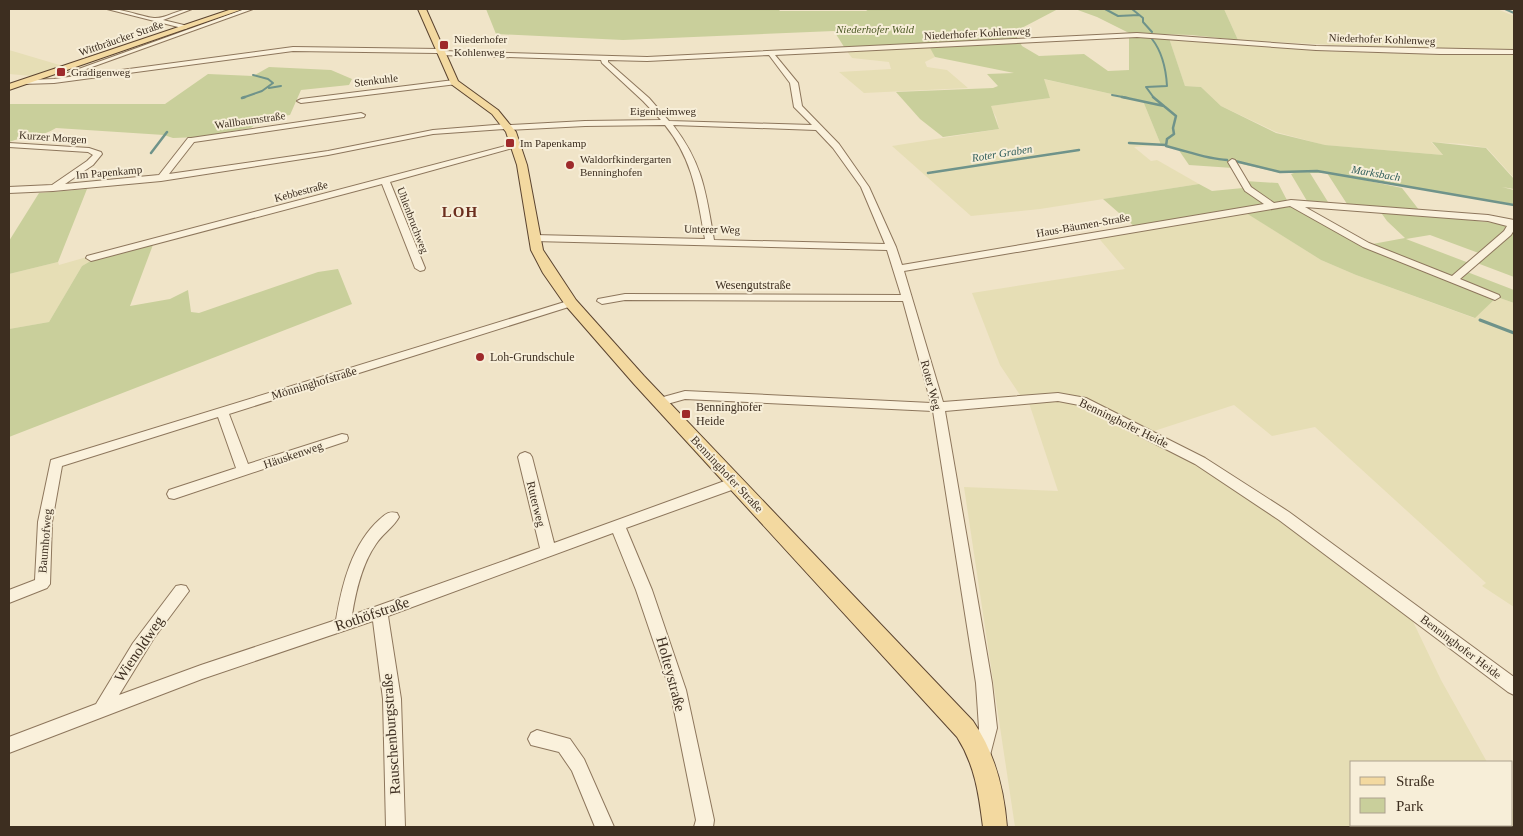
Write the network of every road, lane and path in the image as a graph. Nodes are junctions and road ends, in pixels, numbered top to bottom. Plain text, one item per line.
1 (110, 9) edge
2 (189, 9) edge
3 (240, 9) edge
4 (250, 9) edge
5 (422, 9) edge
6 (156, 20) junction
7 (186, 27) junction
8 (439, 52) junction
9 (1514, 52) edge
10 (771, 53) junction
11 (605, 59) junction
12 (54, 81) junction
13 (26, 82) junction
14 (454, 82) junction
15 (9, 87) edge
16 (301, 101) dead end
17 (361, 115) dead end
18 (666, 122) junction
19 (508, 127) junction
20 (817, 128) junction
21 (9, 145) edge
22 (516, 146) junction
23 (1232, 162) dead end
24 (161, 178) junction
25 (385, 180) junction
26 (53, 188) junction
27 (9, 190) edge
28 (1291, 203) junction
29 (1271, 205) junction
30 (1513, 222) edge
31 (534, 238) junction
32 (710, 242) junction
33 (890, 247) junction
34 (91, 258) dead end
35 (420, 268) dead end
36 (898, 270) junction
37 (1453, 280) junction
38 (1495, 297) dead end
39 (905, 298) junction
40 (602, 301) dead end
41 (571, 303) junction
42 (660, 402) junction
43 (938, 406) junction
44 (222, 412) junction
45 (342, 438) dead end
46 (525, 457) dead end
47 (56, 463) joint
48 (244, 472) junction
49 (735, 483) junction
50 (174, 494) dead end
51 (392, 517) dead end
52 (618, 527) junction
53 (548, 550) junction
54 (181, 591) dead end
55 (9, 597) edge
56 (380, 612) junction
57 (343, 623) junction
58 (1514, 687) edge
59 (102, 709) junction
60 (537, 739) dead end
61 (9, 745) edge
62 (982, 757) junction
63 (396, 827) edge
64 (605, 827) edge
65 (704, 827) edge
66 (995, 827) edge

1 - 6 street
2 - 6 street
3 - 7 main road, Wittbräucker Straße
4 - 12 street, Wittbräucker Straße
5 - 8 main road, Benninghofer Straße
6 - 7 street
7 - 13 main road, Wittbräucker Straße
8 - 11 street, Niederhofer Kohlenweg
8 - 12 street, Niederhofer Kohlenweg
8 - 14 main road, Benninghofer Straße
9 - 10 street, Niederhofer Kohlenweg
10 - 11 street, Niederhofer Kohlenweg
10 - 20 street, Roter Weg
11 - 18 street
12 - 13 street, Niederhofer Kohlenweg
13 - 15 main road, Wittbräucker Straße
14 - 16 street, Stenkuhle
14 - 19 main road, Benninghofer Straße
17 - 24 street, Wallbaumstraße
18 - 19 street, Eigenheimweg
18 - 20 street, Eigenheimweg
18 - 32 street
19 - 22 main road, Benninghofer Straße
19 - 24 street, Im Papenkamp
20 - 33 street, Roter Weg
21 - 26 street, Kurzer Morgen
22 - 25 street, Kebbestraße
22 - 31 main road, Benninghofer Straße
23 - 29 street
24 - 26 street, Im Papenkamp
25 - 34 street, Kebbestraße
25 - 35 street, Uhlenbruchweg
26 - 27 street, Im Papenkamp
28 - 29 street, Haus-Bäumen-Straße
28 - 30 street, Haus-Bäumen-Straße
28 - 37 street
29 - 36 street, Haus-Bäumen-Straße
30 - 37 street, Haus-Bäumen-Straße
31 - 32 street, Unterer Weg
31 - 41 main road, Benninghofer Straße
32 - 33 street, Unterer Weg
33 - 36 street, Roter Weg
36 - 39 street, Roter Weg
37 - 38 street
39 - 40 street, Wesengutstraße
39 - 43 street, Roter Weg
41 - 42 main road, Benninghofer Straße
41 - 44 street, Mönninghofstraße
42 - 43 street, Benninghofer Heide
42 - 49 main road, Benninghofer Straße
43 - 58 street, Benninghofer Heide
43 - 62 street, Roter Weg
44 - 47 street, Mönninghofstraße
44 - 48 street
45 - 48 street, Häuskenweg
46 - 53 street, Ruterweg
47 - 55 street, Baumhofweg
48 - 50 street, Häuskenweg
49 - 52 street, Rothöfstraße
49 - 62 main road, Benninghofer Straße
51 - 57 street
52 - 53 street, Rothöfstraße
52 - 65 street, Holteystraße
53 - 56 street, Rothöfstraße
54 - 59 street, Wienoldweg
56 - 57 street, Rothöfstraße
56 - 63 street, Rauschenburgstraße
57 - 59 street, Rothöfstraße
59 - 61 street, Rothöfstraße
60 - 64 street
62 - 66 main road, Benninghofer Straße

